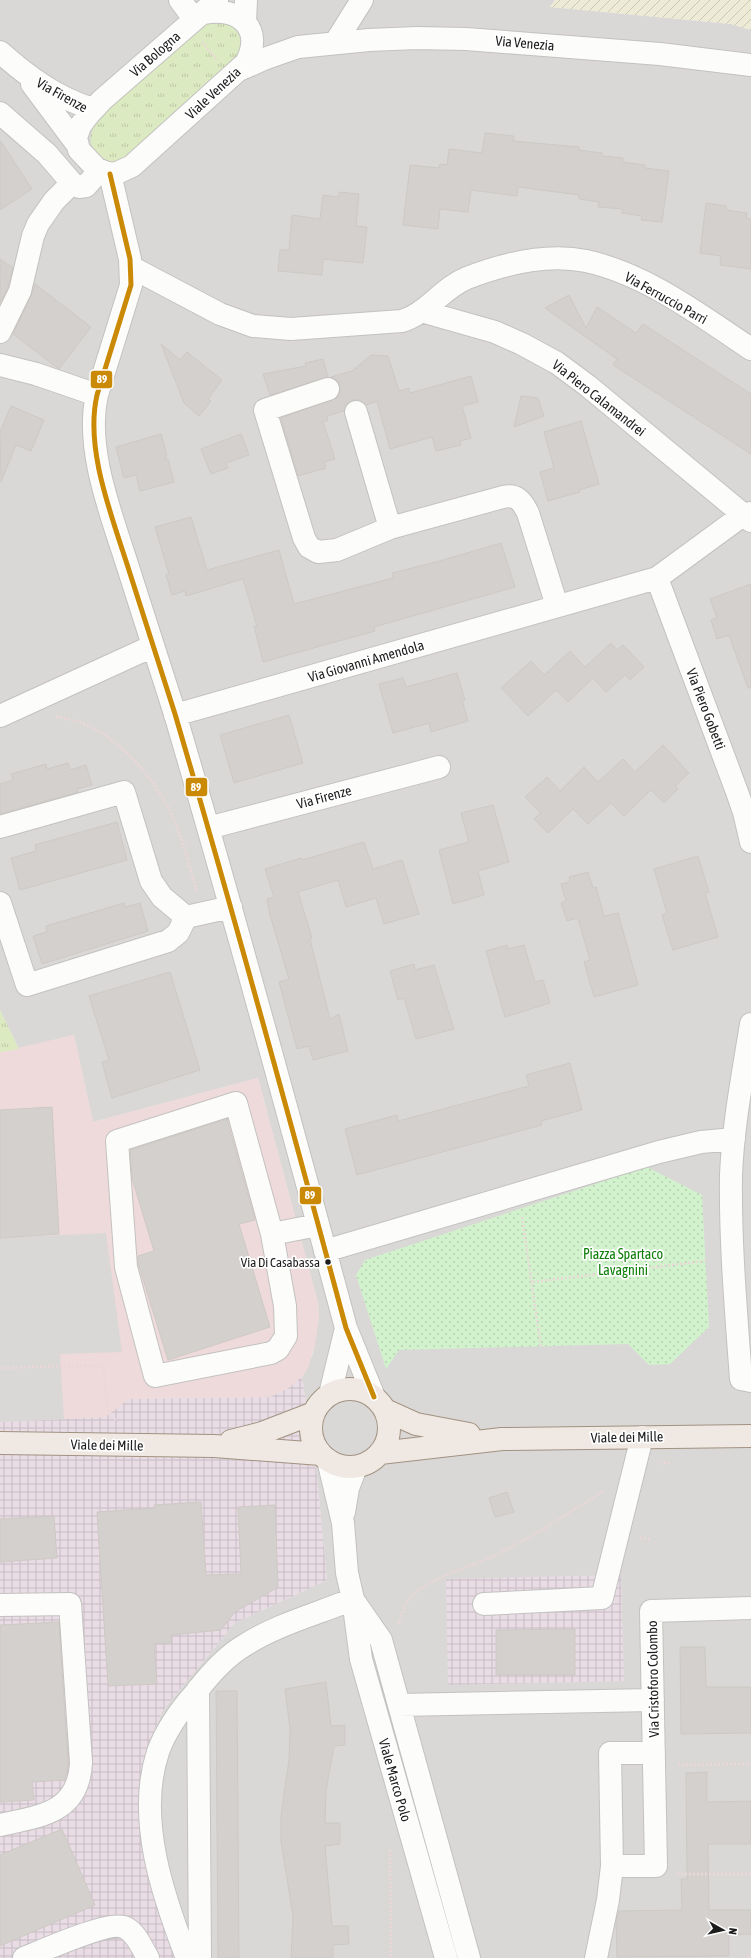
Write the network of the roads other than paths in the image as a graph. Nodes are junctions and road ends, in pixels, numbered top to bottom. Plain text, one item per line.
1 (180, 0) edge
2 (246, 0) edge
3 (362, 0) edge
4 (203, 17) edge
5 (247, 25) junction
6 (335, 43) junction
7 (298, 47) junction
8 (0, 52) edge
9 (751, 65) edge
10 (230, 68) junction
11 (23, 72) junction
12 (93, 109) junction
13 (0, 113) edge
14 (76, 143) junction
15 (103, 171) junction
16 (72, 183) junction
17 (131, 267) junction
18 (421, 311) junction
19 (0, 332) edge
20 (751, 349) edge
21 (0, 365) edge
22 (328, 389) dead end
23 (97, 395) junction
24 (356, 412) dead end
25 (748, 516) edge
26 (384, 530) junction
27 (657, 578) junction
28 (557, 606) junction
29 (153, 646) junction
30 (175, 715) junction
31 (0, 716) edge
32 (439, 767) dead end
33 (0, 827) edge
34 (208, 828) junction
35 (751, 842) edge
36 (0, 903) edge
37 (231, 907) junction
38 (186, 918) junction
39 (751, 1024) edge
40 (734, 1139) junction
41 (318, 1225) junction
42 (272, 1234) junction
43 (325, 1251) junction
44 (346, 1328) junction
45 (746, 1380) edge
46 (330, 1394) junction
47 (380, 1404) junction
48 (314, 1413) junction
49 (751, 1436) edge
50 (642, 1437) junction
51 (502, 1439) junction
52 (0, 1443) edge
53 (214, 1446) junction
54 (380, 1453) junction
55 (324, 1457) junction
56 (356, 1467) junction
57 (343, 1523) junction
58 (354, 1599) junction
59 (484, 1604) dead end
60 (0, 1605) edge
61 (751, 1608) edge
62 (198, 1689) junction
63 (653, 1700) junction
64 (399, 1705) junction
65 (654, 1759) junction
66 (0, 1825) edge
67 (612, 1866) junction
68 (24, 1958) edge
69 (148, 1958) edge
70 (187, 1958) edge
71 (200, 1958) edge
72 (446, 1958) edge
73 (469, 1958) edge
74 (596, 1958) edge

1 - 4 street
2 - 5 street
3 - 6 street
4 - 5 street
4 - 12 street, Via Bologna
5 - 7 street, Via Venezia
5 - 10 street, Viale Venezia
6 - 7 street, Via Venezia
6 - 9 street, Via Venezia
7 - 10 street, Via Venezia
8 - 11 street, Via Firenze
10 - 15 street, Viale Venezia
11 - 12 street, Via Firenze
11 - 14 street, Via Firenze
12 - 14 street, Via Firenze
13 - 16 street
14 - 15 street, Via Firenze
15 - 16 street
15 - 17 street
16 - 19 street
17 - 18 street
17 - 23 street
18 - 20 street, Via Ferruccio Parri
18 - 25 street, Via Piero Calamandrei
21 - 23 street
22 - 26 street
23 - 29 street
24 - 26 street
25 - 27 street, Via Piero Calamandrei
26 - 28 street
27 - 28 street, Via Giovanni Amendola
27 - 35 street, Via Piero Gobetti
28 - 30 street, Via Giovanni Amendola
29 - 30 street
29 - 31 street
30 - 34 street
32 - 34 street, Via Firenze
33 - 38 street
34 - 37 street
36 - 38 street
37 - 38 street
37 - 41 street
39 - 40 street
40 - 43 street
40 - 45 street
41 - 42 street
41 - 43 street
42 - 42 street
43 - 44 street
44 - 46 street
44 - 47 street
46 - 47 main road, Viale dei Mille
46 - 48 main road
47 - 51 main road, Viale dei Mille
47 - 54 main road
48 - 53 main road, Viale dei Mille
48 - 55 main road
49 - 50 main road, Viale dei Mille
50 - 51 main road, Viale dei Mille
50 - 59 street
51 - 54 main road, Viale dei Mille
52 - 53 main road, Viale dei Mille
53 - 55 main road, Viale dei Mille
54 - 56 main road, Viale dei Mille
55 - 56 main road, Viale dei Mille
55 - 57 street, Viale Marco Polo
56 - 57 street, Viale Marco Polo
57 - 58 street, Viale Marco Polo
58 - 62 street
58 - 64 street, Viale Marco Polo
58 - 72 street, Viale Marco Polo
60 - 66 street
61 - 63 street, Via Cristoforo Colombo
62 - 70 street
62 - 71 street
63 - 64 street
63 - 65 street, Via Cristoforo Colombo
64 - 73 street, Viale Marco Polo
65 - 67 street, Via Cristoforo Colombo
65 - 67 street, Via Cristoforo Colombo
67 - 74 street, Via Cristoforo Colombo
68 - 69 street

